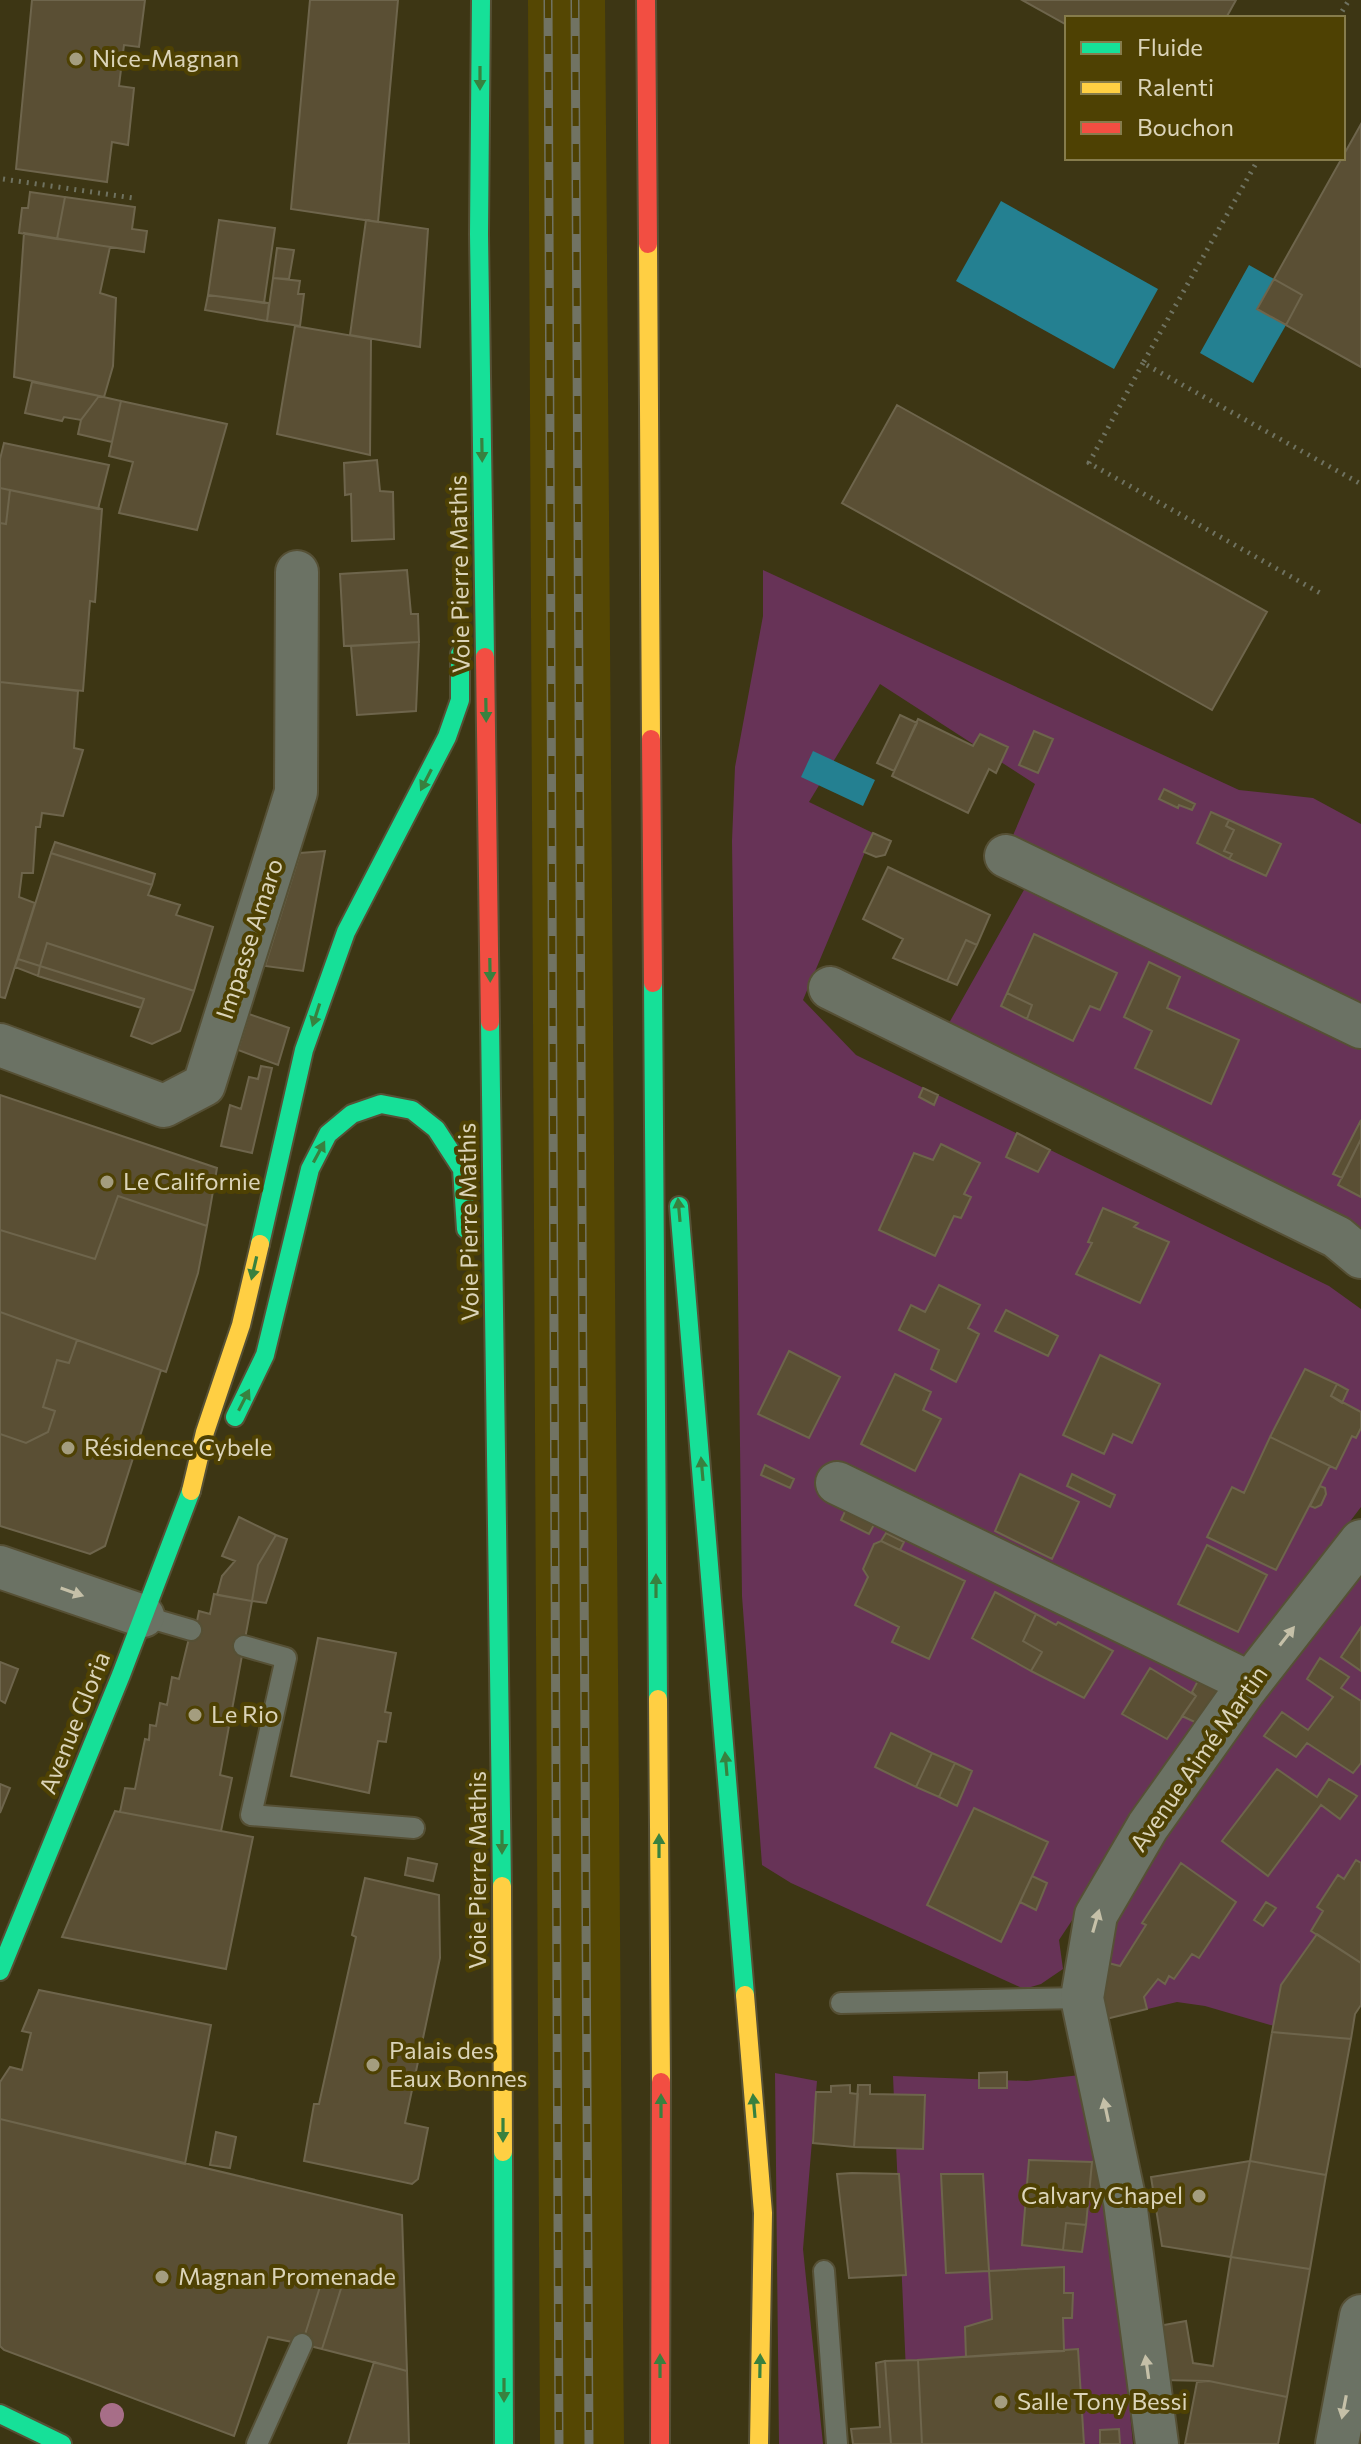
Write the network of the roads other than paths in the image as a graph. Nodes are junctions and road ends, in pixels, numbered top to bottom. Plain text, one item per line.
1 (481, 0) edge
2 (646, 0) edge
3 (479, 234) junction
4 (464, 465) dead end
5 (297, 572) dead end
6 (460, 637) dead end
7 (1006, 856) dead end
8 (650, 891) junction
9 (830, 988) dead end
10 (1361, 1027) edge
11 (0, 1045) edge
12 (673, 1140) dead end
13 (677, 1187) dead end
14 (468, 1248) dead end
15 (1361, 1257) edge
16 (477, 1388) dead end
17 (837, 1483) dead end
18 (191, 1491) junction
19 (1361, 1541) edge
20 (0, 1567) edge
21 (143, 1616) junction
22 (191, 1630) dead end
23 (244, 1646) dead end
24 (1250, 1683) junction
25 (501, 1764) junction
26 (414, 1828) dead end
27 (0, 1971) edge
28 (1082, 1998) junction
29 (841, 2003) dead end
30 (824, 2271) dead end
31 (1361, 2316) edge
32 (302, 2344) dead end
33 (0, 2414) edge
34 (62, 2444) edge
35 (257, 2444) edge
36 (504, 2444) edge
37 (660, 2444) edge
38 (759, 2444) edge
39 (837, 2444) edge
40 (1157, 2444) edge
41 (1337, 2444) edge

1 -> 3 main road, Voie Pierre Mathis
2 - 8 main road
3 - 4 main road
3 -> 25 main road, Voie Pierre Mathis
5 - 11 street, Impasse Amaro
6 -> 18 main road
7 - 10 street
8 - 12 main road
37 -> 8 main road
9 - 15 street
38 -> 13 main road
18 -> 14 main road
16 - 25 main road
17 - 24 street
18 - 21 main road, Avenue Gloria
24 -> 19 street, Avenue Aimé Martin
20 -> 21 street
21 - 22 lane
21 - 27 main road, Avenue Gloria
23 - 26 lane
28 -> 24 street, Avenue Aimé Martin
25 -> 36 main road, Voie Pierre Mathis
28 - 29 lane
40 -> 28 street, Avenue Aimé Martin
30 - 39 lane
31 -> 41 street
32 - 35 lane
33 - 34 main road

